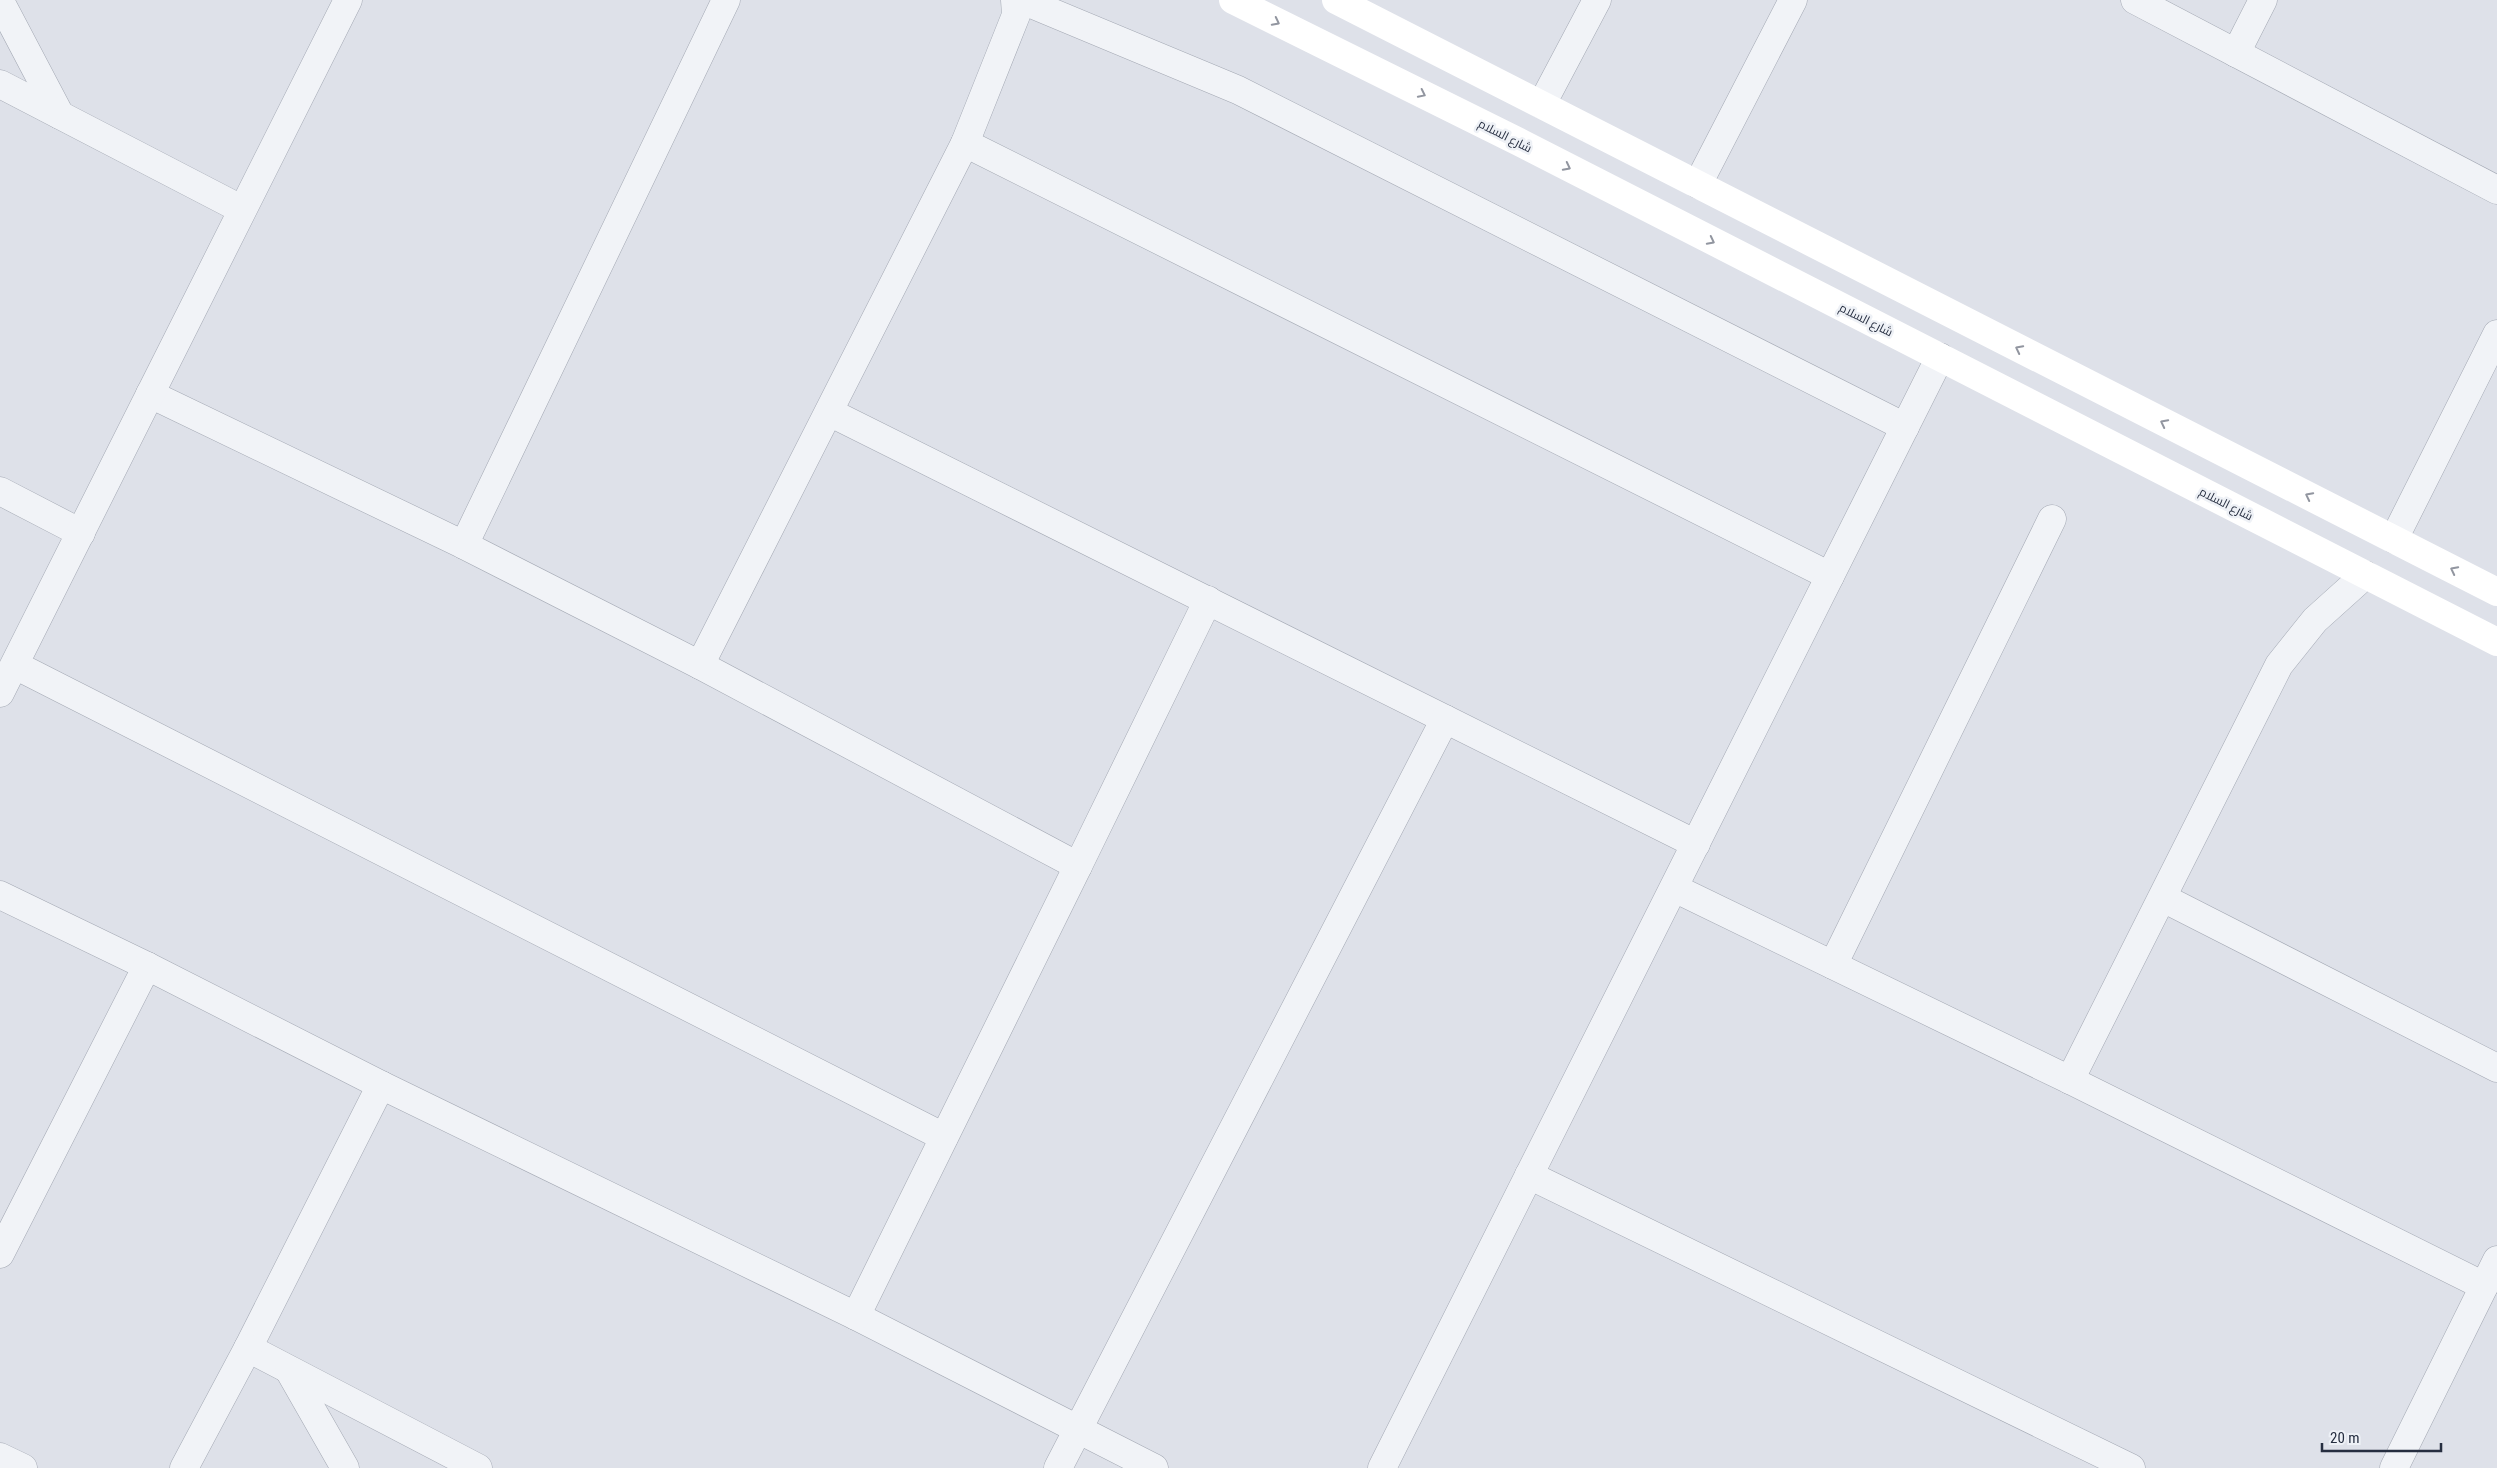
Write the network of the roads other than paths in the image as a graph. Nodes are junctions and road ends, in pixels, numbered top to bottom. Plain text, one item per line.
1 (348, 0) edge
2 (726, 0) edge
3 (1015, 0) edge
4 (1022, 0) edge
5 (1233, 0) edge
6 (1336, 0) edge
7 (1597, 0) edge
8 (1793, 0) edge
9 (2135, 0) edge
10 (2263, 0) edge
11 (0, 1) edge
12 (2236, 53) junction
13 (0, 84) edge
14 (1542, 104) junction
15 (60, 115) junction
16 (965, 143) junction
17 (1698, 184) junction
18 (2497, 190) edge
19 (241, 209) junction
20 (2497, 334) edge
21 (1940, 357) junction
22 (150, 394) junction
23 (829, 412) junction
24 (1905, 427) junction
25 (0, 491) edge
26 (2052, 519) dead end
27 (81, 533) junction
28 (2394, 539) junction
29 (464, 545) junction
30 (2365, 575) junction
31 (1830, 576) junction
32 (2497, 592) edge
33 (1208, 600) junction
34 (2497, 642) edge
35 (15, 664) junction
36 (700, 664) junction
37 (0, 693) edge
38 (1445, 719) junction
39 (1696, 844) junction
40 (1078, 866) junction
41 (1674, 888) junction
42 (0, 895) edge
43 (2163, 898) junction
44 (1833, 965) junction
45 (147, 966) junction
46 (2497, 1068) edge
47 (2070, 1080) junction
48 (381, 1085) junction
49 (944, 1137) junction
50 (1529, 1175) junction
51 (0, 1254) edge
52 (2497, 1260) edge
53 (2484, 1286) junction
54 (856, 1316) junction
55 (248, 1348) junction
56 (289, 1370) junction
57 (1078, 1431) junction
58 (0, 1457) edge
59 (23, 1468) edge
60 (184, 1468) edge
61 (345, 1468) edge
62 (478, 1468) edge
63 (1058, 1468) edge
64 (1154, 1468) edge
65 (1382, 1468) edge
66 (2131, 1468) edge
67 (2394, 1468) edge

1 - 19 street
2 - 29 street
3 - 16 street
4 - 24 street
5 -> 21 main road, شارع السلام
6 - 14 main road
7 - 14 street
8 - 17 street
9 - 12 street
10 - 12 street
11 - 15 street
12 - 18 street
13 - 15 street
14 - 17 main road
15 - 19 street
16 - 23 street
16 - 31 street
28 -> 17 main road
19 - 22 street
20 - 28 street
21 - 24 street
21 - 30 main road, شارع السلام
22 - 27 street
22 - 29 street
23 - 33 street
23 - 36 street
24 - 31 street
25 - 27 street
26 - 44 street
27 - 35 street
32 -> 28 main road
29 - 36 street
30 - 34 main road, شارع السلام
30 - 43 street
31 - 39 street
33 - 38 street
33 - 40 street
35 - 37 street
35 - 49 street
36 - 40 street
38 - 39 street
38 - 57 street
39 - 41 street
40 - 49 street
41 - 44 street
41 - 50 street
42 - 45 street
43 - 46 street
43 - 47 street
44 - 47 street
45 - 48 street
45 - 51 street
47 - 53 street
48 - 54 street
48 - 55 street
49 - 54 street
50 - 65 street
50 - 66 street
52 - 53 street
53 - 67 street
54 - 57 street
55 - 56 street
55 - 60 street
56 - 61 street
56 - 62 street
57 - 63 street
57 - 64 street
58 - 59 street

